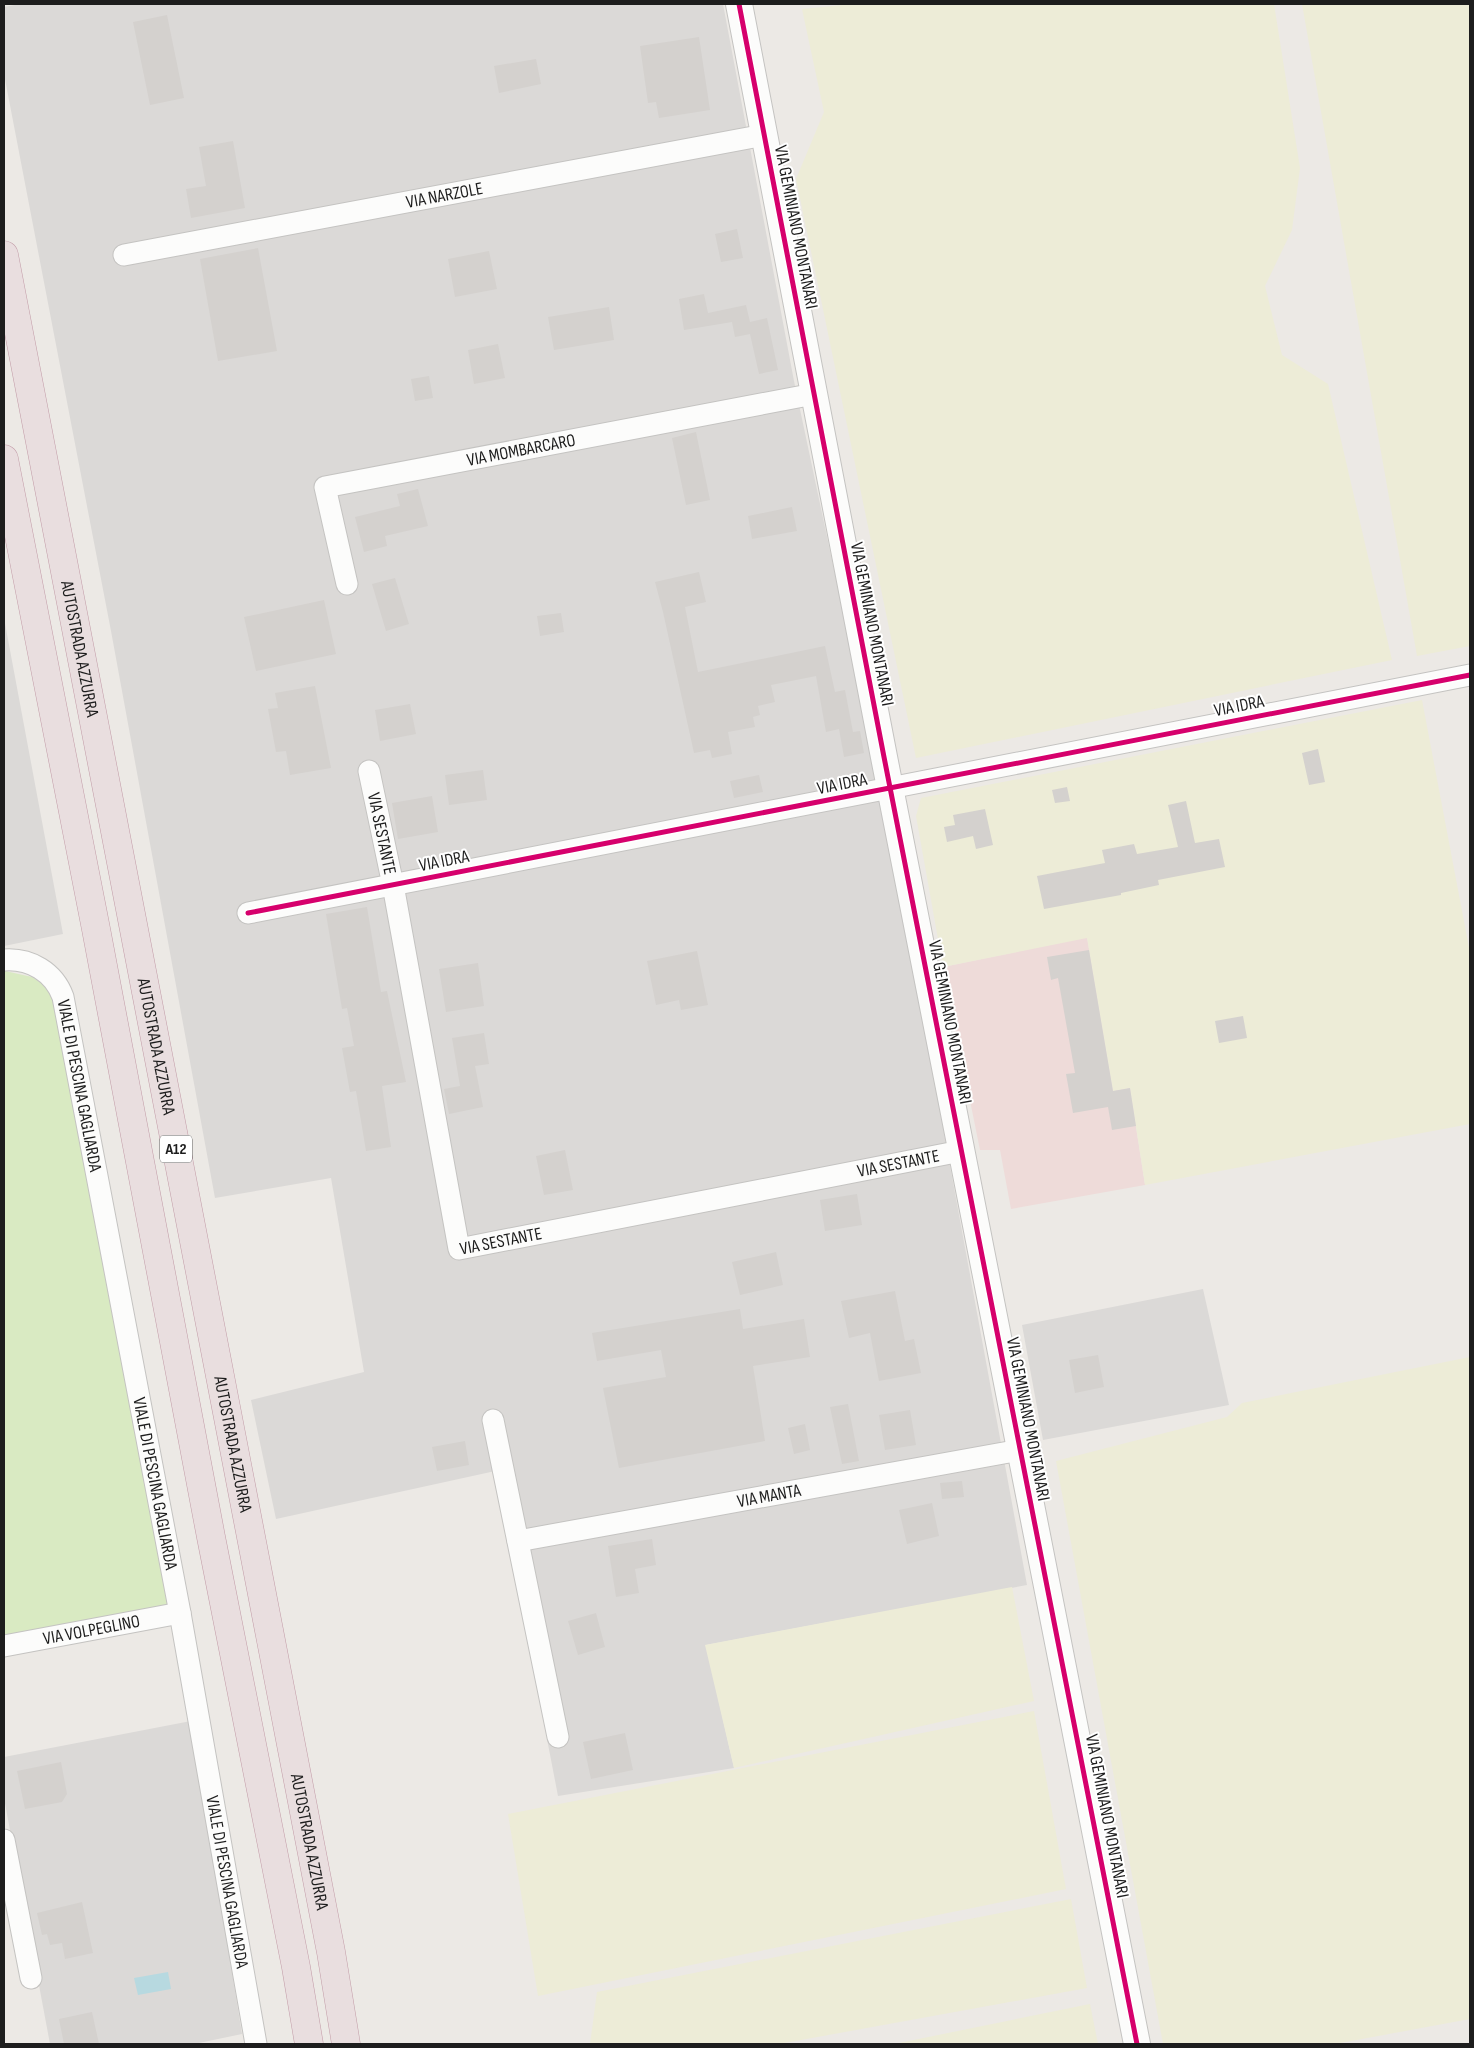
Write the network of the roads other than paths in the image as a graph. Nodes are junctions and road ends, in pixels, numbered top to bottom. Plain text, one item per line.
1 (739, 4) edge
2 (764, 134) junction
3 (4, 255) edge
4 (124, 255) dead end
5 (814, 394) junction
6 (4, 459) edge
7 (346, 584) dead end
8 (1470, 674) edge
9 (369, 771) dead end
10 (891, 788) junction
11 (393, 885) junction
12 (248, 913) dead end
13 (4, 960) edge
14 (961, 1151) junction
15 (493, 1420) dead end
16 (1020, 1450) junction
17 (518, 1541) junction
18 (180, 1612) junction
19 (4, 1646) edge
20 (558, 1737) dead end
21 (4, 1840) edge
22 (7, 1869) edge
23 (31, 1978) dead end
24 (256, 2044) edge
25 (309, 2044) edge
26 (346, 2044) edge
27 (1137, 2044) edge

1 - 2 street, VIA GEMINIANO MONTANARI
2 - 4 street, VIA NARZOLE
2 - 5 street, VIA GEMINIANO MONTANARI
3 - 26 highway, AUTOSTRADA AZZURRA / A12
5 - 7 street, VIA MOMBARCARO
5 - 10 street, VIA GEMINIANO MONTANARI
6 - 25 highway, A12
8 - 10 street, VIA IDRA
9 - 11 street, VIA SESTANTE
10 - 11 street, VIA IDRA
10 - 14 street, VIA GEMINIANO MONTANARI
11 - 12 street, VIA IDRA
11 - 14 street, VIA SESTANTE
13 - 18 street, VIALE DI PESCINA GAGLIARDA
14 - 16 street, VIA GEMINIANO MONTANARI
15 - 17 street
16 - 17 street, VIA MANTA
16 - 27 street, VIA GEMINIANO MONTANARI
17 - 20 street
18 - 19 street, VIA VOLPEGLINO
18 - 24 street, VIALE DI PESCINA GAGLIARDA
21 - 22 street
22 - 23 street

